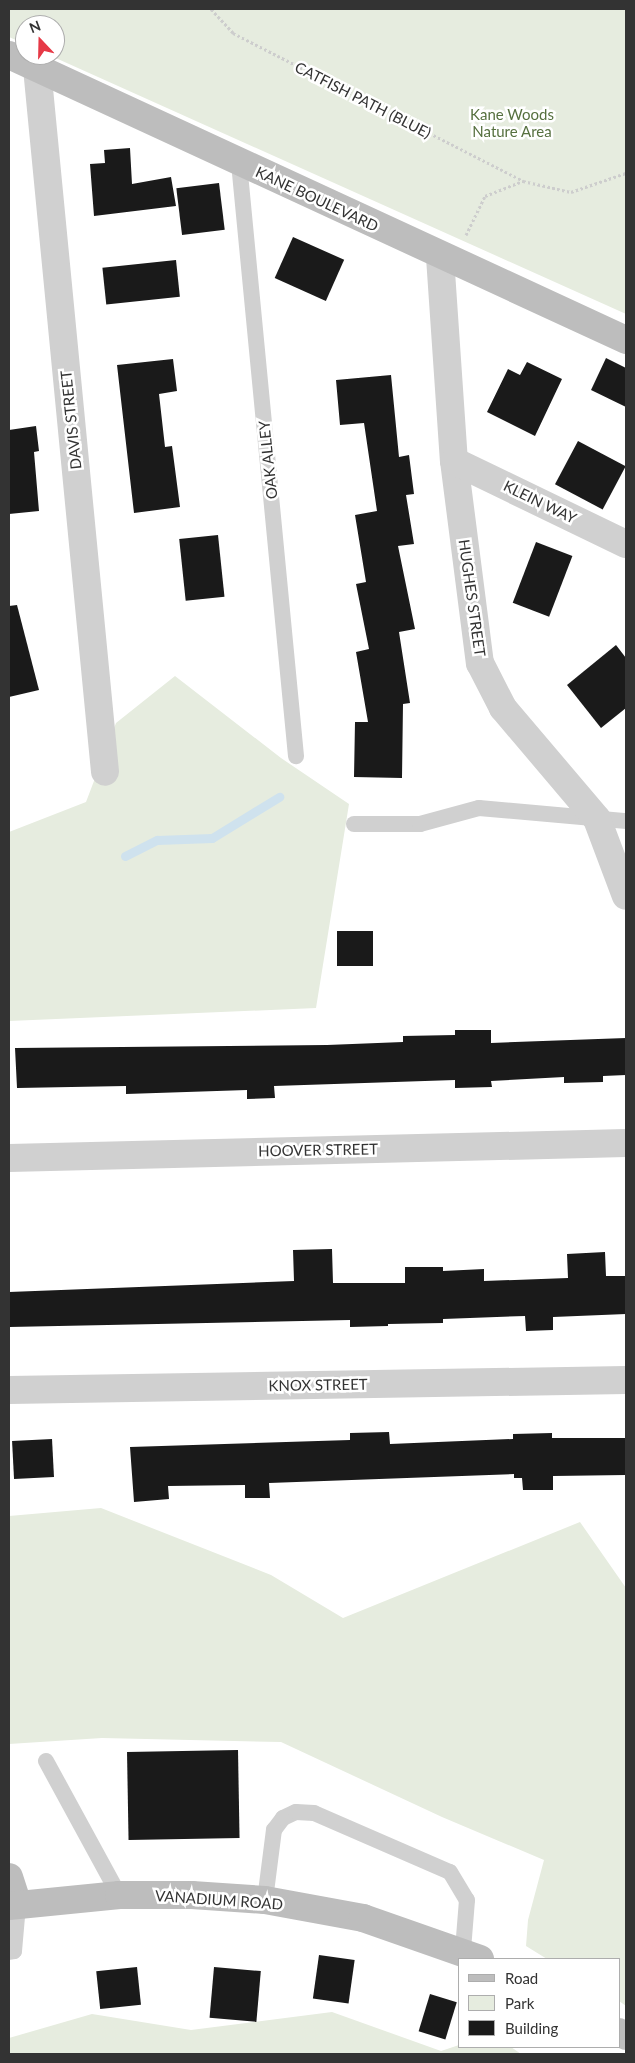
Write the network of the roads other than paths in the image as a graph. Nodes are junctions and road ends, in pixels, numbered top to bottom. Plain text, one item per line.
1 (9, 55) edge
2 (37, 68) junction
3 (239, 163) junction
4 (440, 257) junction
5 (626, 340) edge
6 (454, 461) junction
7 (626, 544) edge
8 (296, 756) dead end
9 (105, 772) dead end
10 (597, 819) junction
11 (626, 821) edge
12 (354, 824) dead end
13 (626, 896) edge
14 (626, 1143) edge
15 (9, 1158) edge
16 (626, 1380) edge
17 (9, 1390) edge
18 (46, 1761) dead end
19 (9, 1878) edge
20 (119, 1895) junction
21 (265, 1900) junction
22 (13, 1906) edge
23 (9, 1952) edge
24 (472, 1955) edge

1 - 2 street, KANE BOULEVARD
2 - 3 street, KANE BOULEVARD
2 - 9 street, DAVIS STREET
3 - 4 street, KANE BOULEVARD
3 - 8 lane, OAK ALLEY
4 - 5 street, KANE BOULEVARD
4 - 6 street, HUGHES STREET
6 - 7 street, KLEIN WAY
6 - 10 street, HUGHES STREET
10 - 11 lane
10 - 12 lane
10 - 13 street, HUGHES STREET
14 - 15 street, HOOVER STREET
16 - 17 street, KNOX STREET
18 - 20 lane
19 - 22 street
20 - 21 street, VANADIUM ROAD
20 - 22 street, VANADIUM ROAD
21 - 24 street, VANADIUM ROAD
21 - 24 lane
22 - 23 lane

